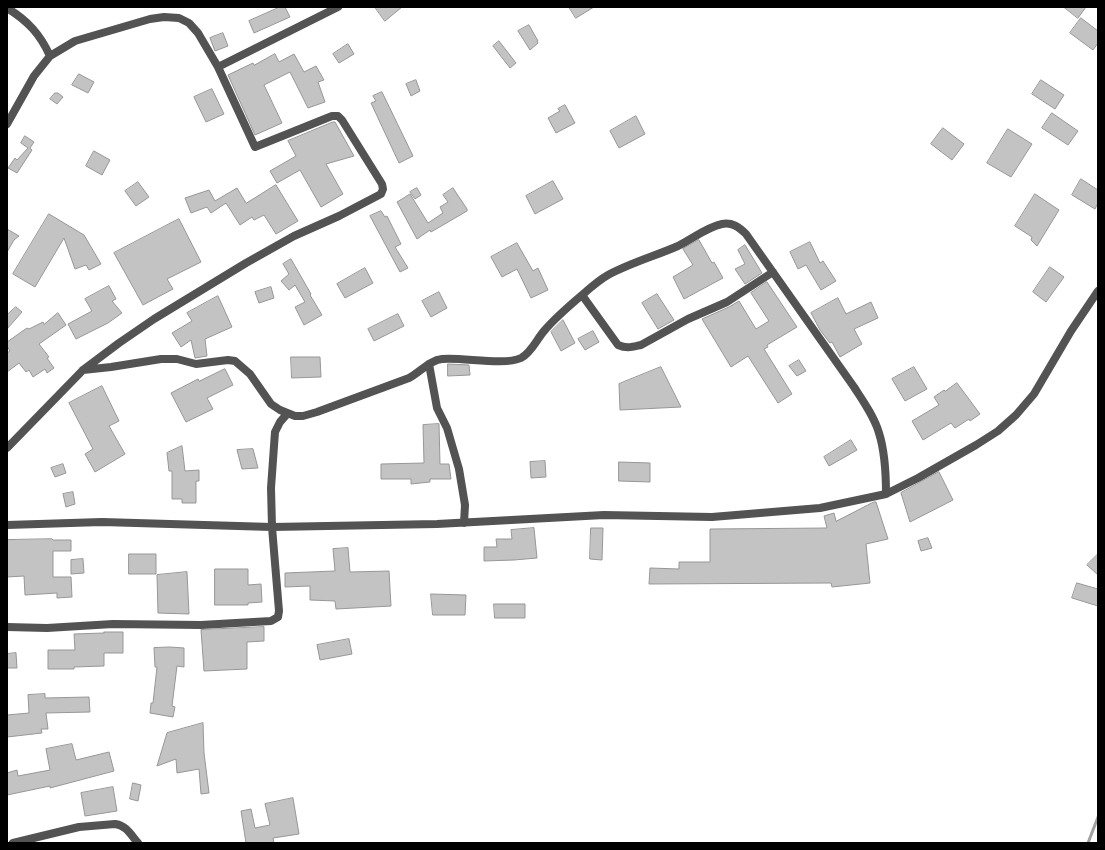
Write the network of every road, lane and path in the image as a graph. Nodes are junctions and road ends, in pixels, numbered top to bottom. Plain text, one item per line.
1 (338, 7) edge
2 (7, 8) edge
3 (50, 56) junction
4 (218, 67) junction
5 (7, 124) edge
6 (773, 272) junction
7 (1098, 292) edge
8 (582, 295) junction
9 (429, 364) junction
10 (83, 370) junction
11 (287, 414) junction
12 (7, 448) edge
13 (886, 494) junction
14 (464, 523) junction
15 (7, 524) edge
16 (272, 527) junction
17 (7, 627) edge
18 (136, 842) edge
19 (13, 843) edge

1 - 4 street
2 - 3 street
3 - 4 street
3 - 5 street
4 - 10 street
6 - 8 street
6 - 8 street
6 - 13 street
7 - 13 street
8 - 9 street
9 - 11 street
9 - 14 street
10 - 11 street
10 - 12 street
11 - 16 street
13 - 14 street
14 - 16 street
15 - 16 street
16 - 17 street
18 - 19 street

